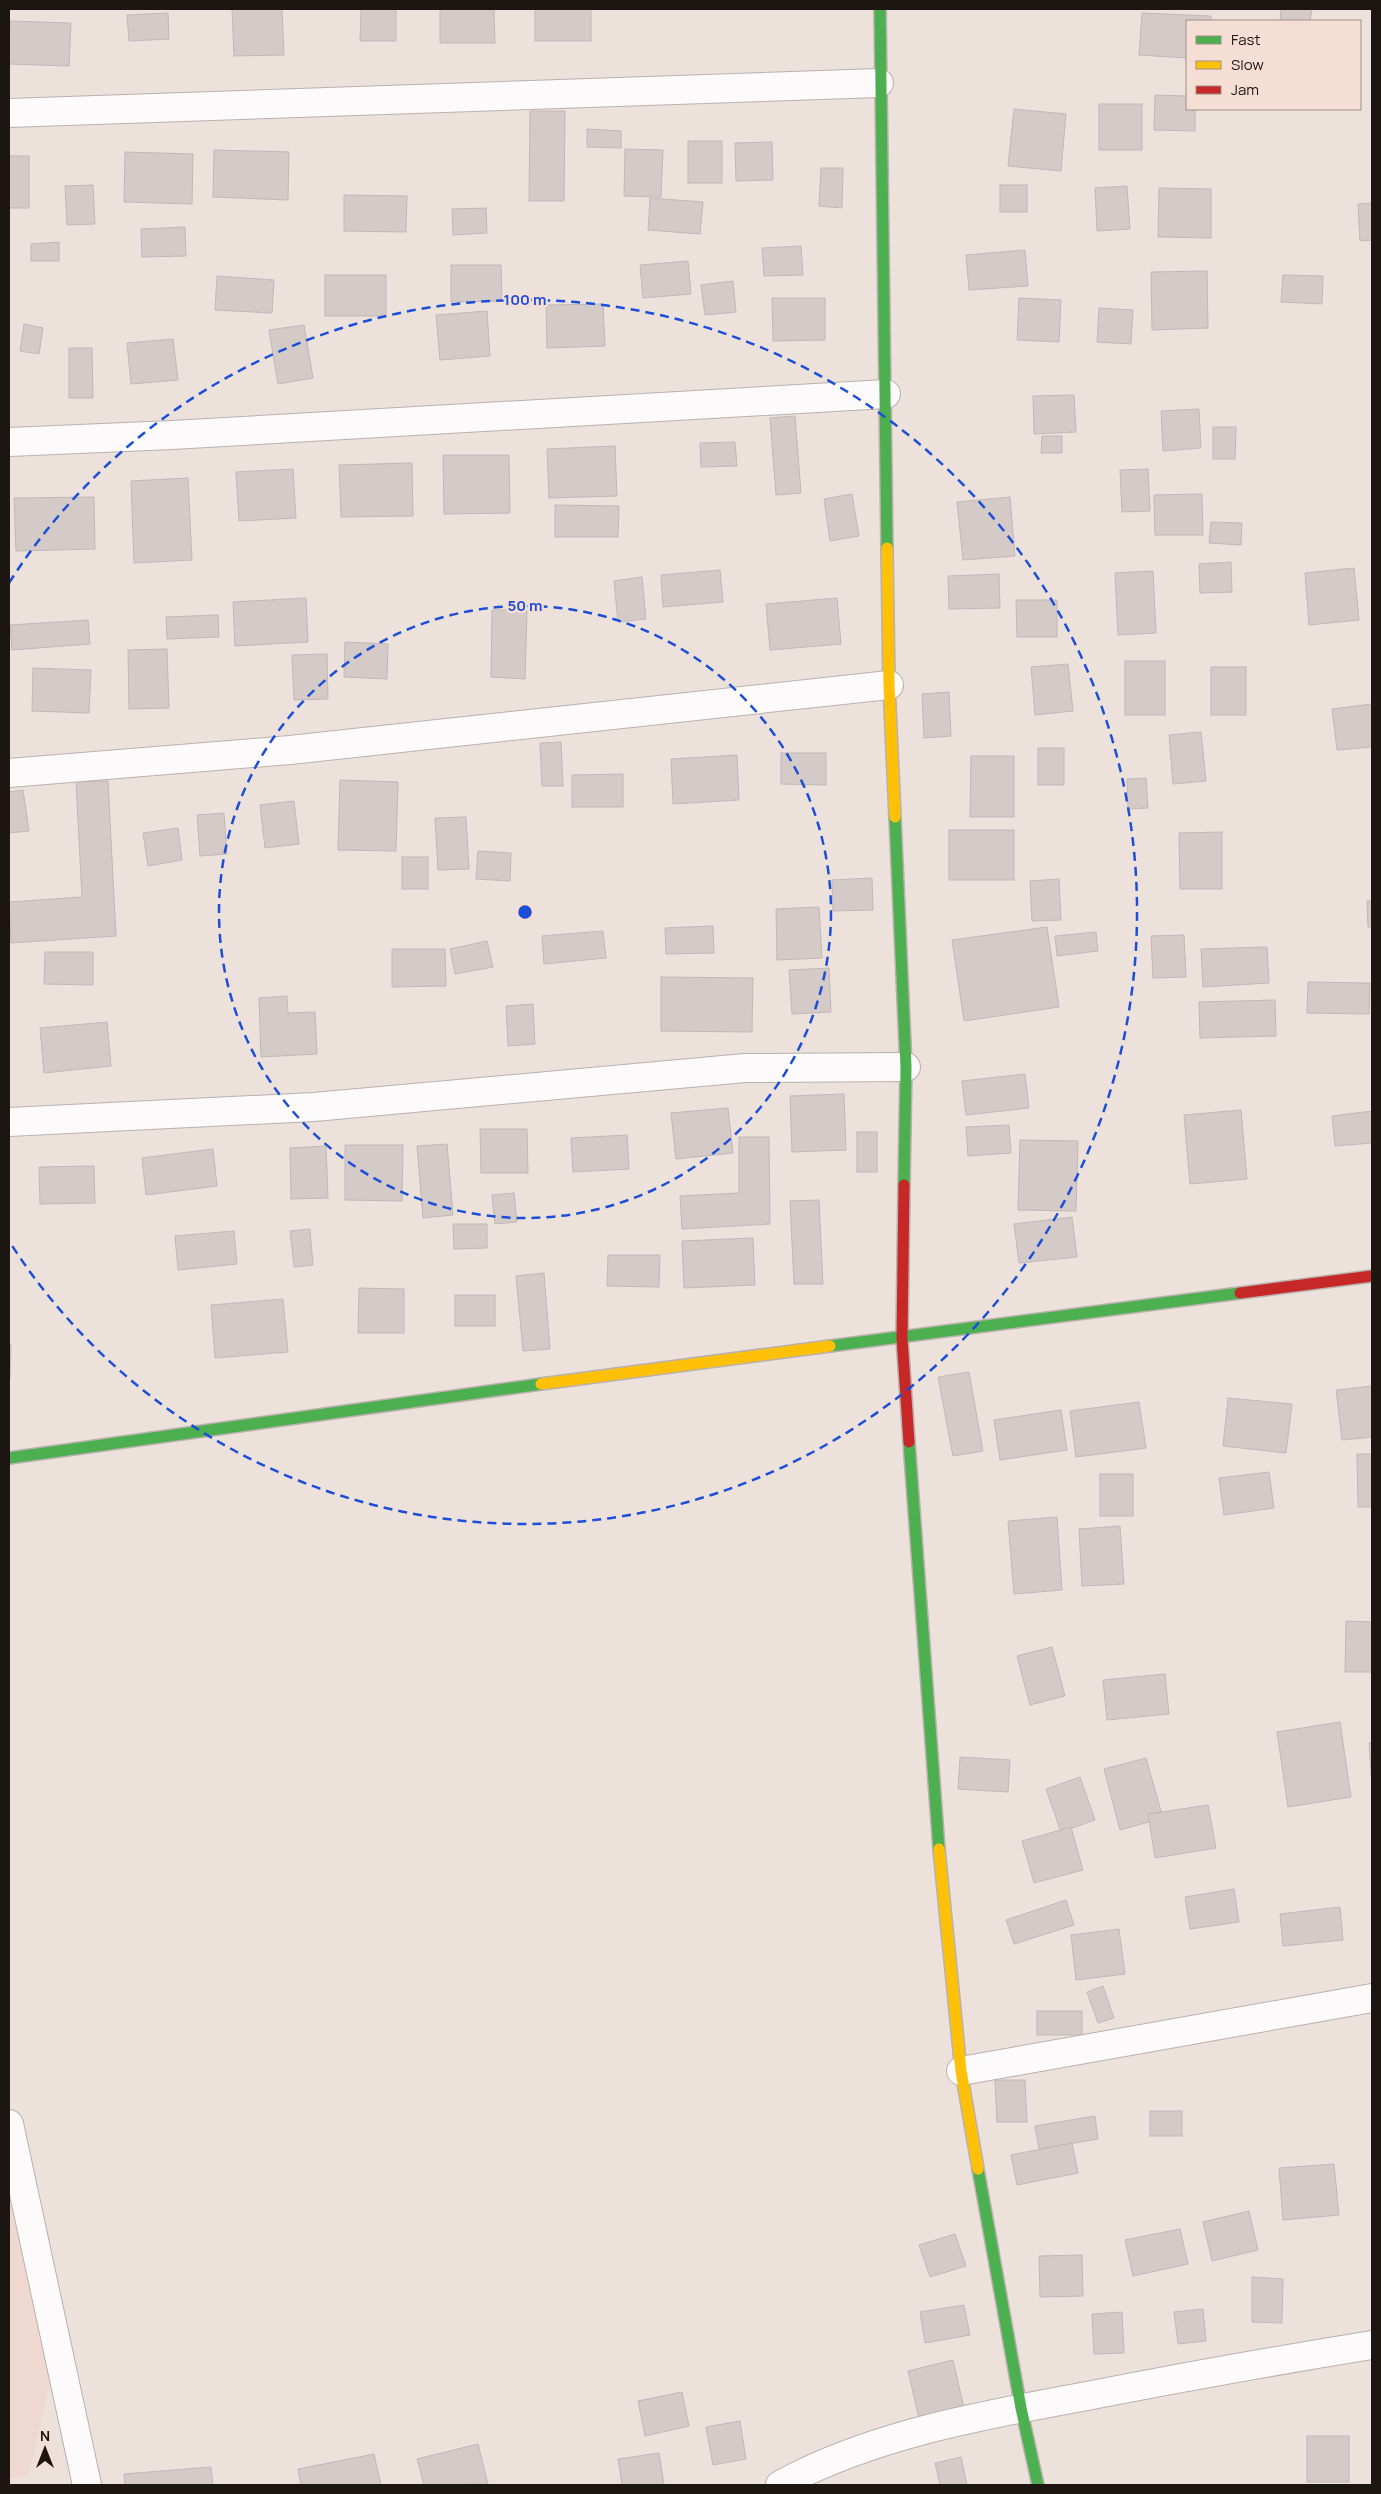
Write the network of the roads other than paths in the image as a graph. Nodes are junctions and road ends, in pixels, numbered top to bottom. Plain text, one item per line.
1 (880, 9) edge
2 (879, 83) junction
3 (9, 113) edge
4 (886, 394) junction
5 (9, 442) edge
6 (890, 685) junction
7 (9, 773) edge
8 (906, 1066) junction
9 (9, 1122) edge
10 (1372, 1276) edge
11 (902, 1338) junction
12 (9, 1458) edge
13 (1372, 1998) edge
14 (962, 2071) junction
15 (9, 2124) edge
16 (1372, 2344) edge
17 (1021, 2408) junction
18 (87, 2485) edge
19 (780, 2485) edge
20 (1038, 2485) edge

1 - 2 street
2 - 3 street
2 - 4 street
4 - 5 street
4 - 6 street
6 - 7 street
6 - 8 street
8 - 9 street
8 - 11 street
10 - 11 street
11 - 12 street
11 - 14 street
13 - 14 street
14 - 17 street
15 - 18 street
16 - 17 street
17 - 19 street
17 - 20 street

